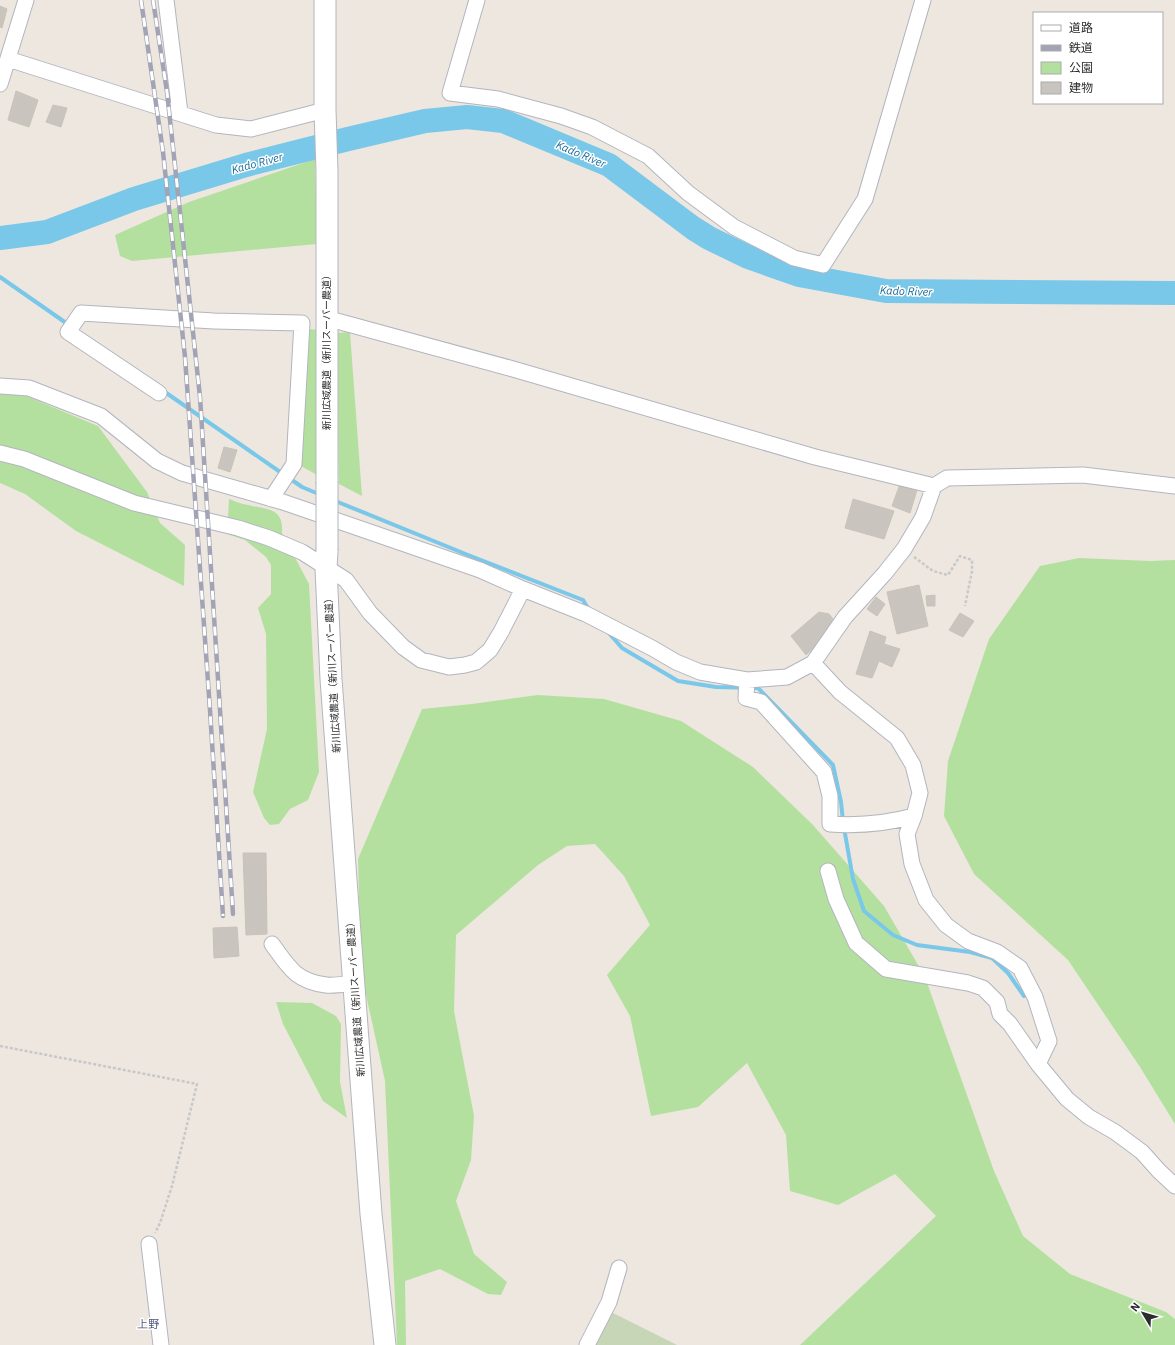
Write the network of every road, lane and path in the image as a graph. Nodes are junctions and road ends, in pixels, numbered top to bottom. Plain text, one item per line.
1 (26, 0) edge
2 (166, 0) edge
3 (325, 0) edge
4 (477, 0) edge
5 (923, 0) edge
6 (7, 40) edge
7 (8, 59) junction
8 (0, 84) edge
9 (180, 113) junction
10 (326, 115) junction
11 (326, 318) junction
12 (0, 386) edge
13 (159, 394) dead end
14 (0, 453) edge
15 (934, 486) junction
16 (1175, 486) edge
17 (271, 499) junction
18 (904, 549) junction
19 (327, 560) junction
20 (523, 589) junction
21 (965, 606) dead end
22 (812, 663) junction
23 (747, 680) junction
24 (914, 816) junction
25 (828, 871) dead end
26 (272, 944) dead end
27 (354, 983) junction
28 (0, 1046) edge
29 (1038, 1064) junction
30 (1175, 1186) edge
31 (149, 1244) joint
32 (619, 1268) dead end
33 (161, 1345) edge
34 (385, 1345) edge
35 (587, 1345) edge

1 - 6 street
2 - 9 street
3 - 10 street, 新川広域農道（新川スーパー農道）
4 - 5 street
6 - 7 street
7 - 8 street
7 - 9 street
9 - 10 street
10 - 11 street, 新川広域農道（新川スーパー農道）
11 - 15 street
11 - 19 street, 新川広域農道（新川スーパー農道）, bridge
12 - 17 street
13 - 17 street
14 - 19 street
15 - 16 street
15 - 18 street
17 - 20 street
18 - 21 path
18 - 22 street
19 - 20 street
19 - 27 street, 新川広域農道（新川スーパー農道）
20 - 23 street
22 - 23 street
22 - 24 street
23 - 24 street
24 - 29 street
25 - 29 street
26 - 27 street
27 - 34 street, 新川広域農道（新川スーパー農道）
28 - 31 path
29 - 30 street
31 - 33 street
32 - 35 street

